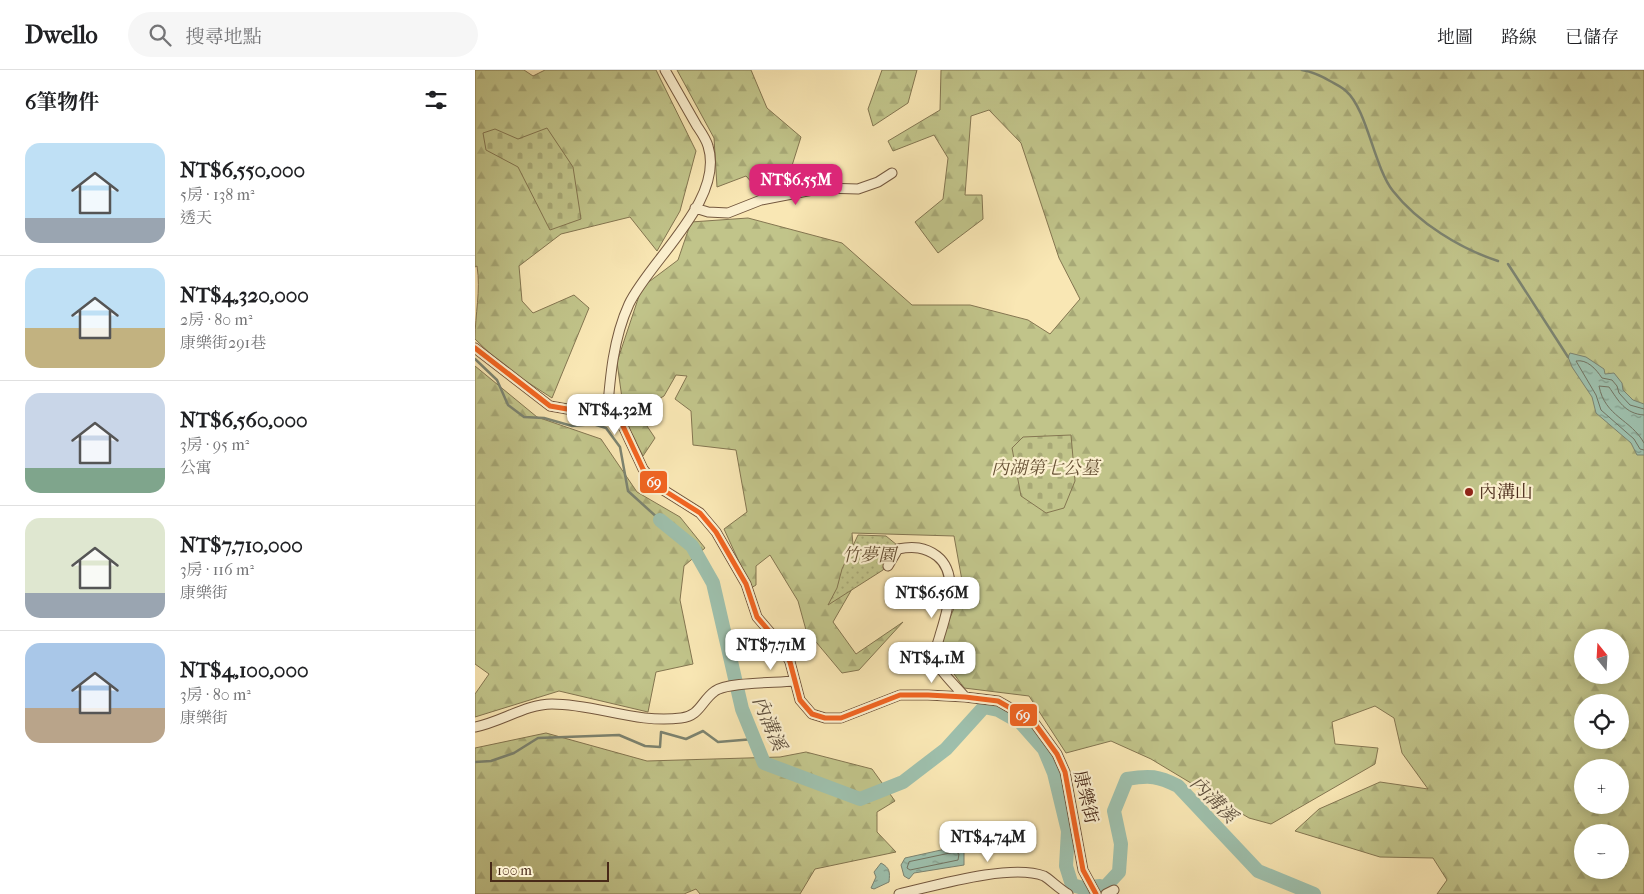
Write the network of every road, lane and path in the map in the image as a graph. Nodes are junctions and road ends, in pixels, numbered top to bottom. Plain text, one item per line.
1 (665, 70) edge
2 (892, 173) dead end
3 (695, 208) junction
4 (475, 348) edge
5 (607, 416) junction
6 (888, 566) dead end
7 (794, 681) junction
8 (965, 697) junction
9 (475, 727) edge
10 (1095, 893) edge
11 (899, 894) edge
12 (1068, 894) edge

1 - 3 street
2 - 3 street
3 - 5 street
4 - 5 street
5 - 7 street, 康樂街
6 - 8 street
7 - 8 street, 康樂街
7 - 9 street
8 - 10 street, 康樂街
11 - 12 street

